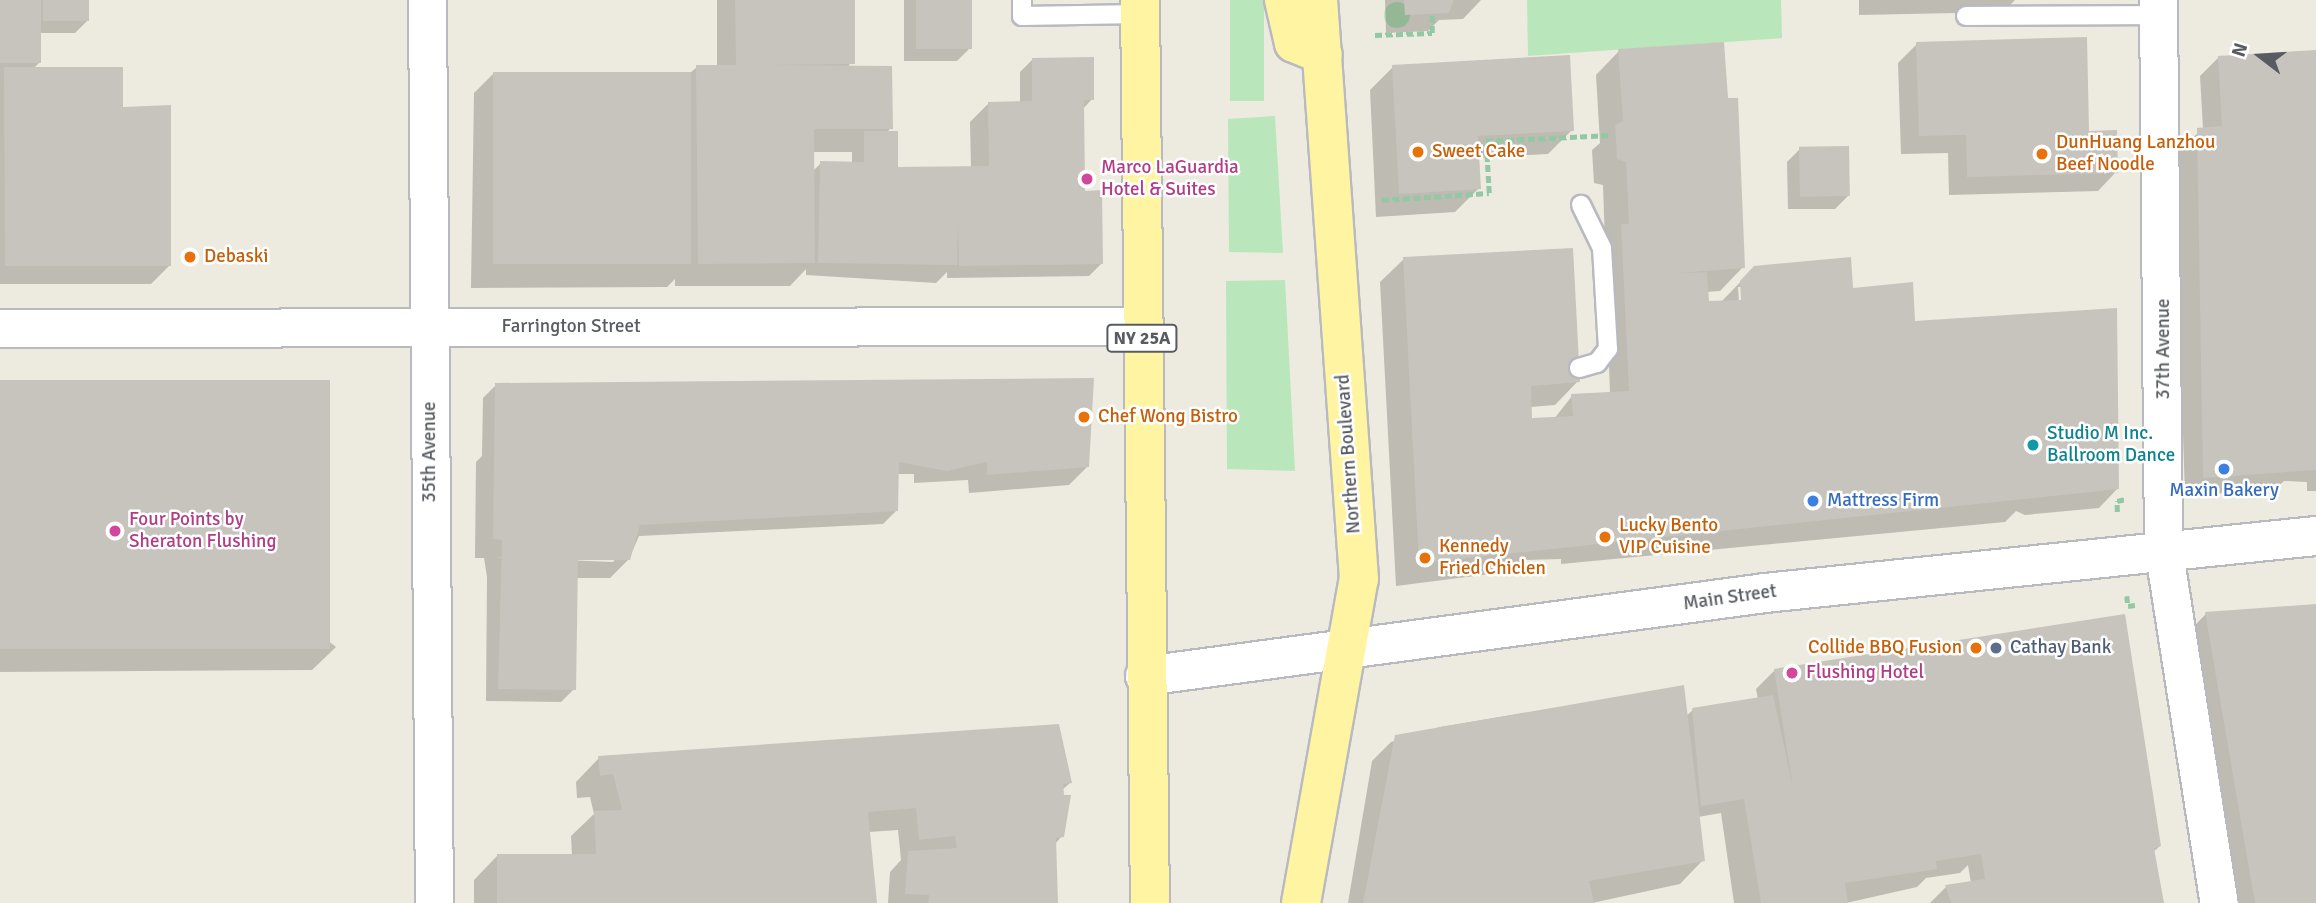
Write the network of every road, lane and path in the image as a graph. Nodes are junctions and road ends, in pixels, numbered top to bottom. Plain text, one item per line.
1 (427, 0) edge
2 (1022, 0) edge
3 (1284, 0) edge
4 (1318, 0) edge
5 (1140, 7) edge
6 (2159, 7) edge
7 (1432, 14) dead end
8 (1966, 16) dead end
9 (1376, 35) dead end
10 (1323, 55) junction
11 (1611, 135) dead end
12 (1382, 200) dead end
13 (1581, 205) dead end
14 (1142, 326) junction
15 (430, 327) junction
16 (0, 328) edge
17 (1579, 368) dead end
18 (2131, 499) dead end
19 (2117, 512) dead end
20 (2316, 536) edge
21 (2163, 547) junction
22 (2127, 596) dead end
23 (2136, 605) dead end
24 (1344, 650) junction
25 (1145, 676) junction
26 (1149, 860) junction
27 (434, 903) edge
28 (1137, 903) edge
29 (1150, 903) edge
30 (1301, 903) edge
31 (2219, 903) edge

1 - 15 street, 35th Avenue
2 - 5 lane
3 - 10 main road
4 - 10 main road, Northern Boulevard
5 - 14 main road, NY 25A
6 - 8 lane
6 - 21 street, 37th Avenue
7 - 9 path
10 - 24 main road, Northern Boulevard
11 - 12 path
13 - 17 lane
14 - 15 street, Farrington Street
14 - 25 main road, NY 25A
15 - 16 street, Farrington Street
15 - 27 street, 35th Avenue
18 - 19 path
20 - 21 main road, Main Street
21 - 24 main road, Main Street
21 - 31 street, 37th Avenue
22 - 23 path
24 - 25 main road, Main Street
24 - 30 main road, Northern Boulevard
25 - 26 main road, NY 25A
26 - 28 street
26 - 29 main road, NY 25A

